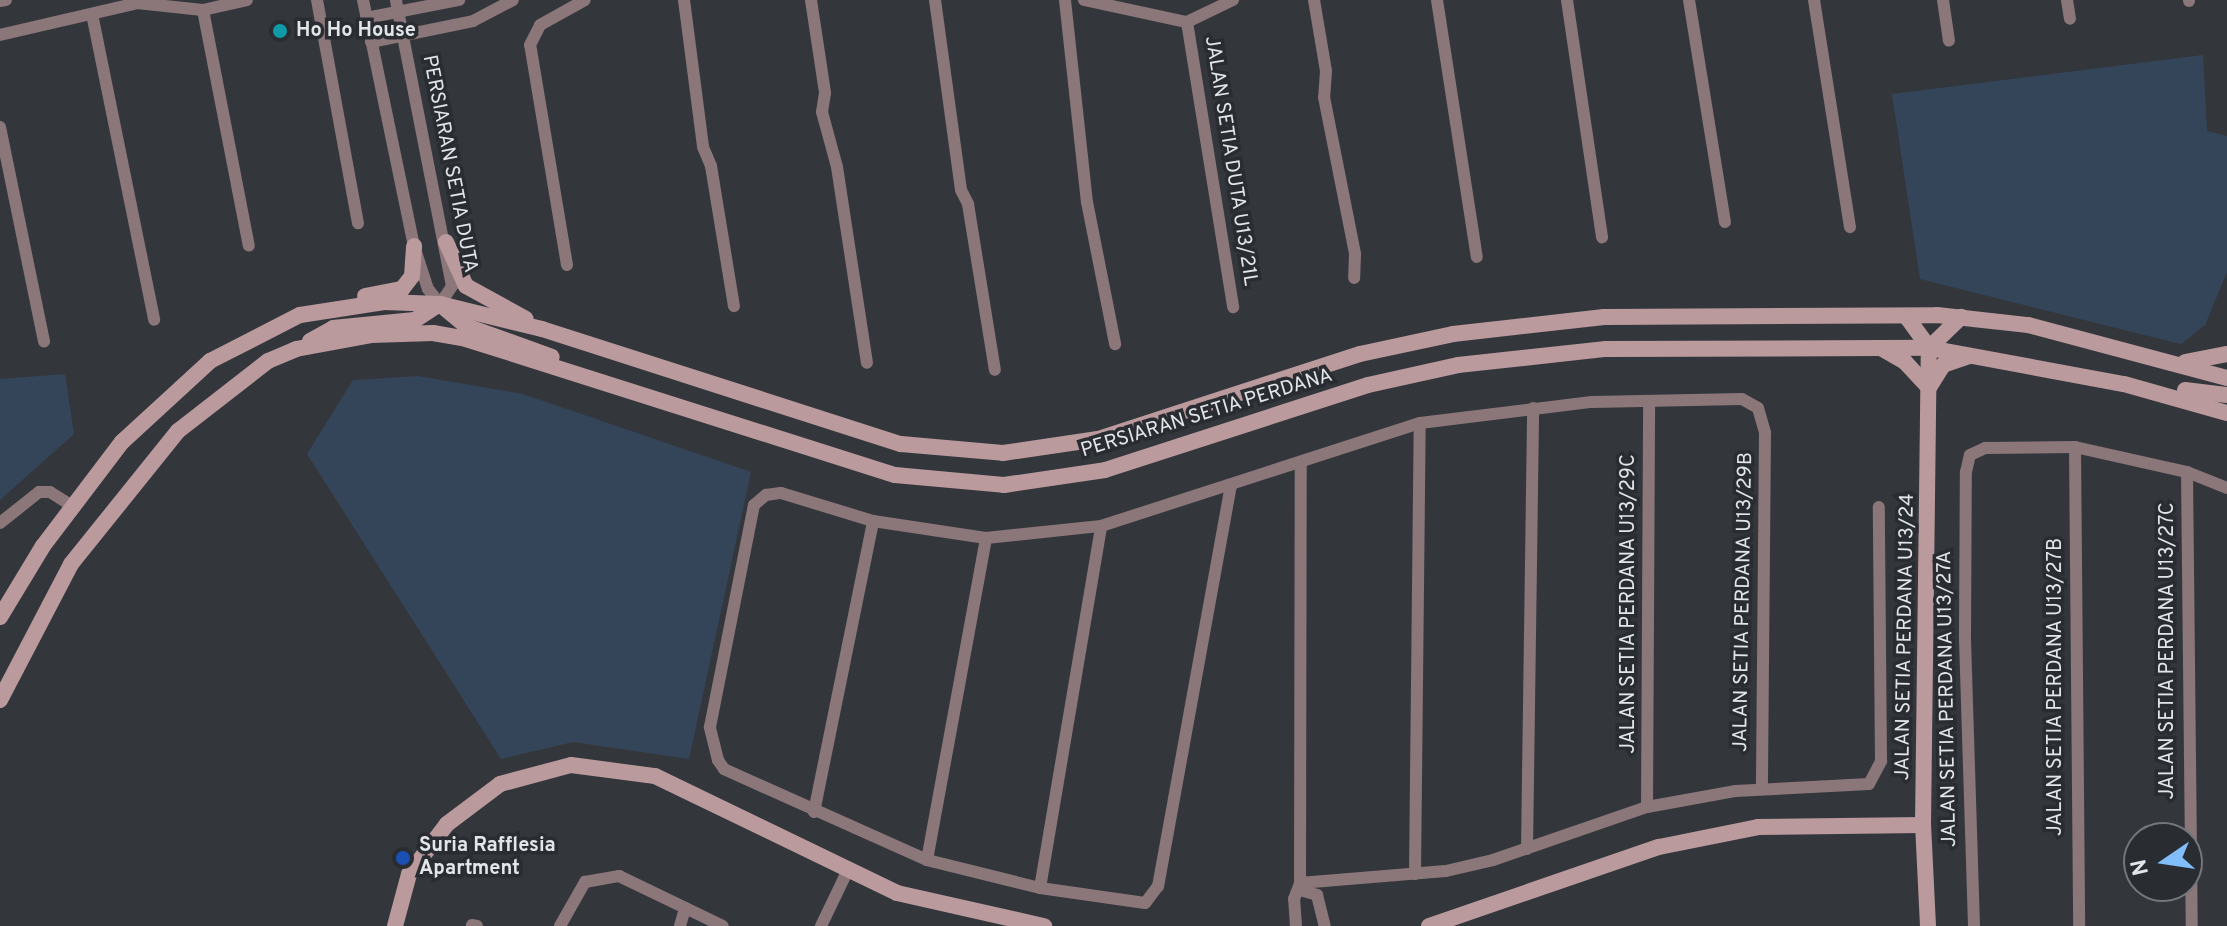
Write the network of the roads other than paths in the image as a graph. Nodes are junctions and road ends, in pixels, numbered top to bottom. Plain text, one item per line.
1 (247, 0) edge
2 (317, 0) edge
3 (363, 0) edge
4 (459, 0) edge
5 (513, 0) edge
6 (585, 0) edge
7 (684, 0) edge
8 (811, 0) edge
9 (935, 0) edge
10 (1065, 0) edge
11 (1084, 0) edge
12 (1233, 0) edge
13 (1314, 0) edge
14 (1437, 0) edge
15 (1567, 0) edge
16 (1689, 0) edge
17 (1814, 0) edge
18 (1943, 0) edge
19 (2067, 0) edge
20 (397, 6) edge
21 (203, 10) junction
22 (92, 14) junction
23 (366, 18) junction
24 (2070, 19) dead end
25 (1187, 22) junction
26 (0, 35) edge
27 (403, 36) junction
28 (1949, 41) dead end
29 (371, 42) junction
30 (0, 127) edge
31 (1725, 222) dead end
32 (358, 223) dead end
33 (1850, 227) dead end
34 (1602, 237) dead end
35 (446, 242) junction
36 (249, 246) dead end
37 (414, 246) junction
38 (1477, 257) dead end
39 (567, 265) dead end
40 (1354, 278) dead end
41 (440, 304) junction
42 (734, 306) dead end
43 (1233, 307) dead end
44 (334, 309) junction
45 (1906, 316) junction
46 (1961, 317) junction
47 (154, 320) dead end
48 (542, 329) junction
49 (44, 342) dead end
50 (1115, 344) dead end
51 (1880, 347) junction
52 (1929, 348) junction
53 (296, 349) junction
54 (2227, 354) edge
55 (1973, 355) junction
56 (867, 363) dead end
57 (2176, 363) junction
58 (995, 370) dead end
59 (579, 372) junction
60 (2087, 377) junction
61 (2227, 378) edge
62 (1929, 388) junction
63 (2227, 395) edge
64 (1649, 401) junction
65 (1533, 408) junction
66 (2227, 413) edge
67 (1420, 423) junction
68 (2075, 447) junction
69 (1301, 464) junction
70 (2187, 472) junction
71 (1231, 485) junction
72 (2227, 488) edge
73 (72, 506) junction
74 (1879, 507) dead end
75 (873, 521) junction
76 (0, 523) edge
77 (1101, 526) junction
78 (986, 538) junction
79 (0, 617) edge
80 (0, 700) edge
81 (1762, 787) junction
82 (1923, 796) junction
83 (1647, 807) junction
84 (814, 812) junction
85 (1896, 825) junction
86 (1923, 825) junction
87 (1527, 849) junction
88 (1924, 856) junction
89 (927, 860) junction
90 (847, 872) junction
91 (1415, 874) junction
92 (1300, 886) junction
93 (1040, 888) junction
94 (685, 908) junction
95 (1447, 923) edge
96 (395, 926) edge
97 (560, 926) edge
98 (680, 926) edge
99 (723, 926) edge
100 (821, 926) edge
101 (1044, 926) edge
102 (1296, 926) edge
103 (1325, 926) edge
104 (1429, 926) edge
105 (1928, 926) edge
106 (1974, 926) edge
107 (2079, 926) edge
108 (2192, 926) edge

1 - 21 street
2 - 32 street
3 - 23 street
4 - 20 street
5 - 27 street
6 - 39 street
7 - 42 street
8 - 56 street
9 - 58 street
10 - 50 street
11 - 25 street
12 - 25 street
13 - 40 street
14 - 38 street
15 - 34 street
16 - 31 street
17 - 33 street
18 - 28 street
19 - 24 street
20 - 23 street
20 - 27 street, PERSIARAN SETIA DUTA
21 - 22 street
21 - 36 street
22 - 26 street
22 - 47 street
23 - 29 street
25 - 43 street, JALAN SETIA DUTA U13/21L
27 - 29 street
27 - 35 street, PERSIARAN SETIA DUTA
29 - 37 street
30 - 49 street
35 - 41 street, PERSIARAN SETIA DUTA
35 - 48 main road
37 - 41 street
37 - 44 main road
41 - 44 main road, PERSIARAN SETIA PERDANA
41 - 48 main road, PERSIARAN SETIA PERDANA
41 - 53 main road
41 - 59 main road
44 - 73 main road, PERSIARAN SETIA PERDANA
45 - 46 main road, PERSIARAN SETIA PERDANA
45 - 48 main road, PERSIARAN SETIA PERDANA
45 - 52 main road
46 - 52 main road
46 - 57 main road, PERSIARAN SETIA PERDANA
51 - 52 main road, PERSIARAN SETIA PERDANA
51 - 59 main road, PERSIARAN SETIA PERDANA
51 - 62 main road
52 - 55 main road, PERSIARAN SETIA PERDANA
52 - 62 main road, JALAN SETIA PERDANA U13/24
53 - 59 main road, PERSIARAN SETIA PERDANA
53 - 80 main road, PERSIARAN SETIA PERDANA
54 - 57 main road
55 - 60 main road, PERSIARAN SETIA PERDANA
55 - 62 main road
57 - 61 main road, PERSIARAN SETIA PERDANA
60 - 63 main road
60 - 66 main road, PERSIARAN SETIA PERDANA
62 - 82 main road, JALAN SETIA PERDANA U13/24
64 - 65 street
64 - 81 street, JALAN SETIA PERDANA U13/29B
64 - 83 street, JALAN SETIA PERDANA U13/29C
65 - 67 street
65 - 87 street
67 - 69 street
67 - 91 street
68 - 70 street
68 - 106 street, JALAN SETIA PERDANA U13/27A
68 - 107 street, JALAN SETIA PERDANA U13/27B
69 - 71 street
69 - 92 street
70 - 72 street
70 - 108 street, JALAN SETIA PERDANA U13/27C
71 - 77 street
71 - 93 street
73 - 76 street
73 - 79 main road, PERSIARAN SETIA PERDANA
74 - 81 street
75 - 78 street
75 - 84 street
75 - 84 street
77 - 78 street
77 - 93 street
78 - 89 street
81 - 83 street
82 - 85 main road
82 - 86 main road, JALAN SETIA PERDANA U13/24
83 - 87 street
84 - 89 street
85 - 86 main road
85 - 88 main road
85 - 95 main road
86 - 88 main road, JALAN SETIA PERDANA U13/24
87 - 91 street
88 - 105 main road, JALAN SETIA PERDANA U13/24
89 - 93 street
90 - 96 main road
90 - 100 street
90 - 101 main road
91 - 92 street
92 - 102 street
92 - 103 street
94 - 97 street
94 - 98 street
94 - 99 street
95 - 104 main road

